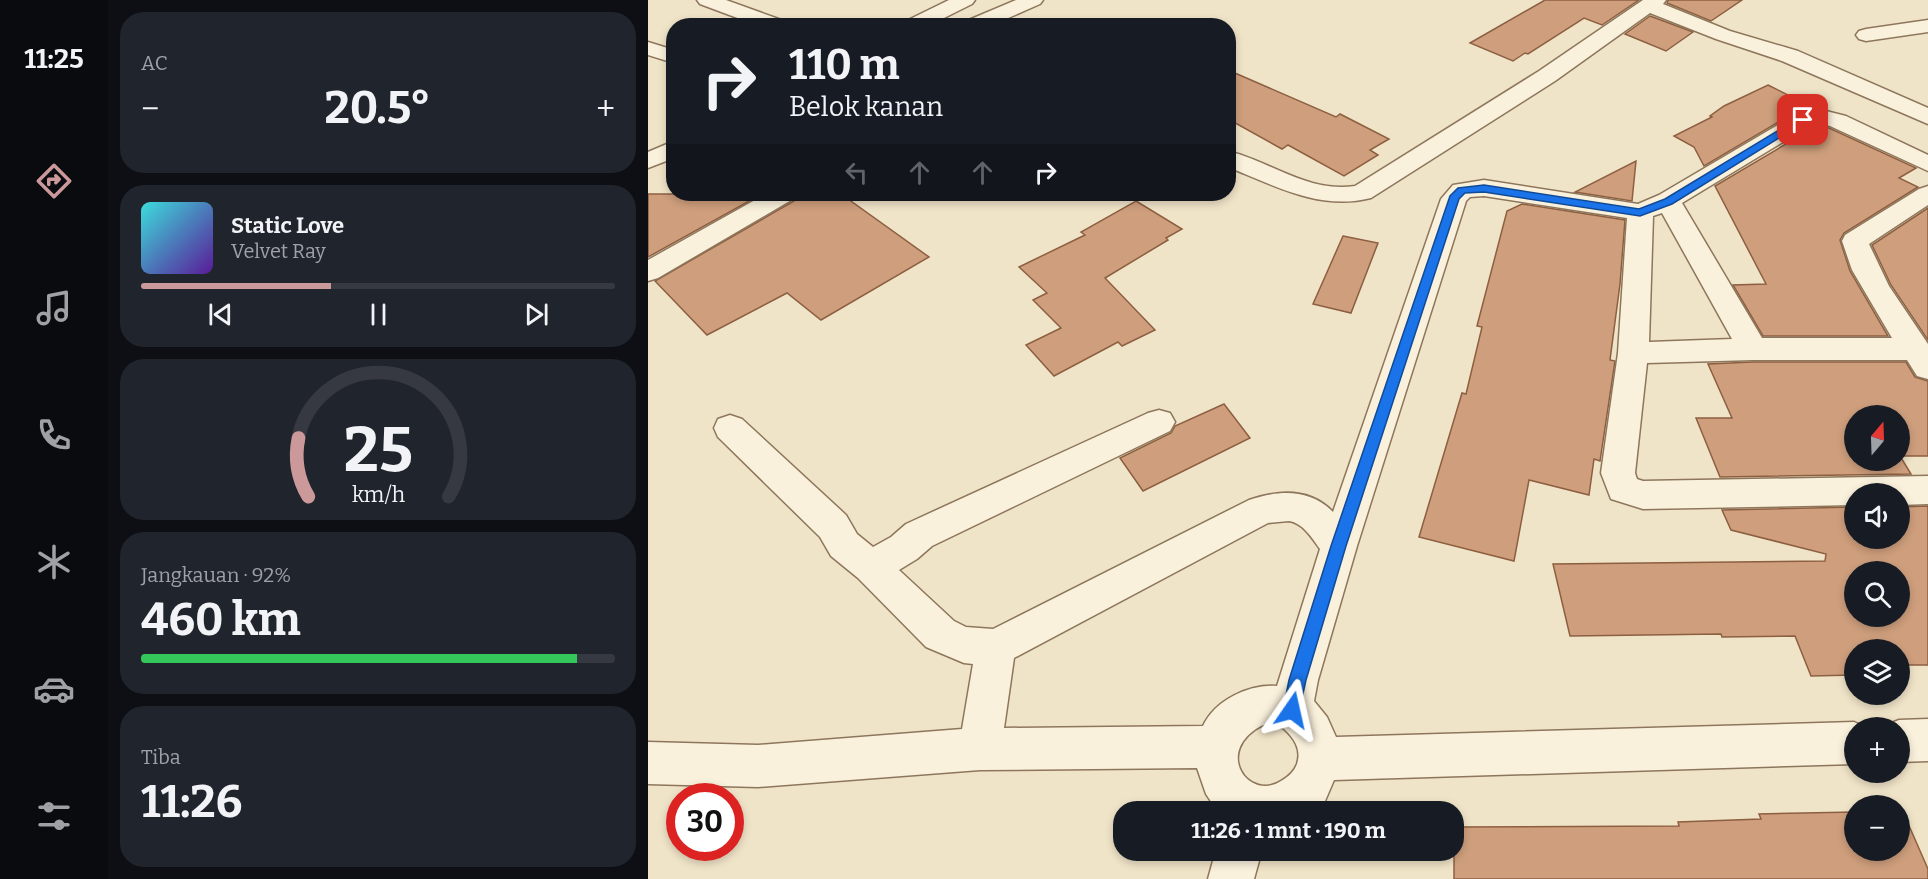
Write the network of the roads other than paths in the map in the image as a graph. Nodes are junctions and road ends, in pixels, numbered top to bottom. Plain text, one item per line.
1 (707, 0) edge
2 (965, 0) edge
3 (1034, 0) edge
4 (1652, 3) edge
5 (758, 18) edge
6 (927, 18) edge
7 (990, 18) edge
8 (1928, 26) edge
9 (1866, 35) dead end
10 (648, 48) edge
11 (666, 54) edge
12 (1928, 117) edge
13 (666, 152) edge
14 (648, 161) edge
15 (1236, 161) edge
16 (1928, 164) edge
17 (1928, 194) edge
18 (772, 201) edge
19 (1654, 207) junction
20 (648, 272) edge
21 (1753, 349) junction
22 (1633, 353) junction
23 (1922, 358) edge
24 (1159, 422) dead end
25 (730, 428) dead end
26 (1928, 490) edge
27 (1339, 546) junction
28 (871, 567) junction
29 (996, 647) junction
30 (1292, 710) junction
31 (1910, 741) edge
32 (1928, 741) edge
33 (1844, 743) edge
34 (1217, 747) junction
35 (980, 749) junction
36 (1319, 759) junction
37 (648, 763) edge
38 (1239, 801) edge
39 (1292, 801) edge
40 (1236, 861) edge
41 (1231, 879) edge

1 - 5 street
2 - 6 street
3 - 7 street
4 - 12 street
4 - 15 street
8 - 9 street
10 - 11 street
13 - 14 street
16 - 19 street
17 - 23 street
18 - 20 street
19 - 21 street
19 - 22 street
19 - 27 street
21 - 22 street
21 - 23 street
22 - 26 street
24 - 28 street
25 - 28 street
27 - 29 street
27 - 30 street
28 - 29 street
29 - 35 street
30 - 34 street
30 - 36 street
31 - 32 street
33 - 36 street
34 - 35 street
34 - 38 street
35 - 37 street
36 - 39 street
40 - 41 street

